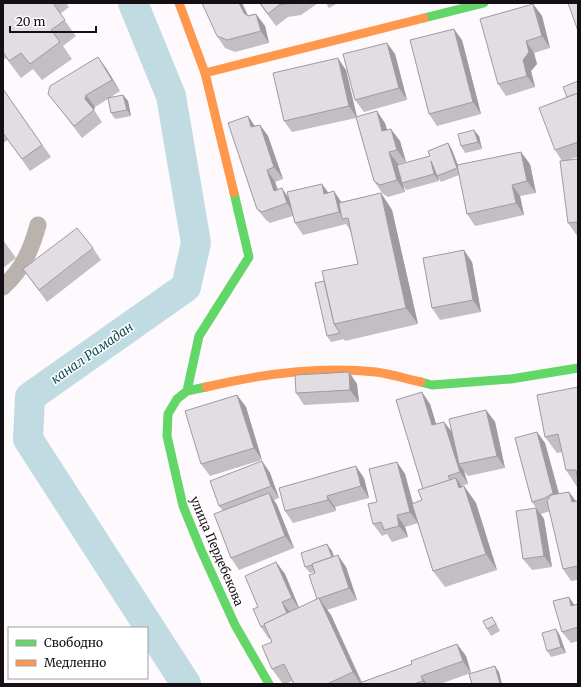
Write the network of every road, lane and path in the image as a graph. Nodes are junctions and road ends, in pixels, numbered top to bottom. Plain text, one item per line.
1 (179, 3) edge
2 (484, 3) edge
3 (205, 73) junction
4 (38, 225) dead end
5 (3, 287) edge
6 (578, 368) edge
7 (187, 391) junction
8 (269, 684) edge

1 - 3 street
2 - 3 street
3 - 7 street
4 - 5 lane
6 - 7 street
7 - 8 street, улица Пердебекова

